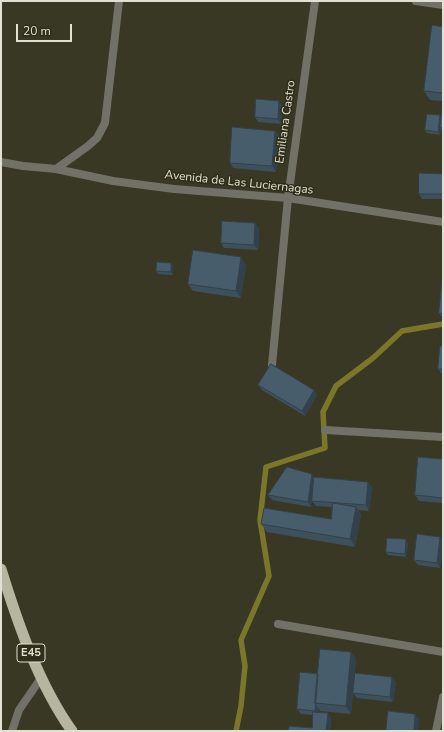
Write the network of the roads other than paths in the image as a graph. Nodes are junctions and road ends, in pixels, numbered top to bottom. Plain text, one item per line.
1 (119, 1) edge
2 (315, 1) edge
3 (416, 1) edge
4 (443, 5) edge
5 (1, 162) edge
6 (56, 169) junction
7 (288, 198) junction
8 (443, 222) edge
9 (272, 365) edge
10 (325, 430) dead end
11 (443, 437) edge
12 (1, 569) edge
13 (278, 624) dead end
14 (443, 652) edge
15 (41, 678) junction
16 (443, 697) edge
17 (12, 731) edge
18 (72, 731) edge
19 (436, 731) edge

1 - 6 street
2 - 7 street, Emiliana Castro
3 - 4 street
5 - 6 street, Avenida de Las Luciernagas
6 - 7 street, Avenida de Las Luciernagas
7 - 8 street, Avenida de Las Luciernagas
7 - 9 street, Emiliana Castro
10 - 11 street
12 - 15 highway, E45
13 - 14 street
15 - 17 street
15 - 18 highway, E45
16 - 19 street

